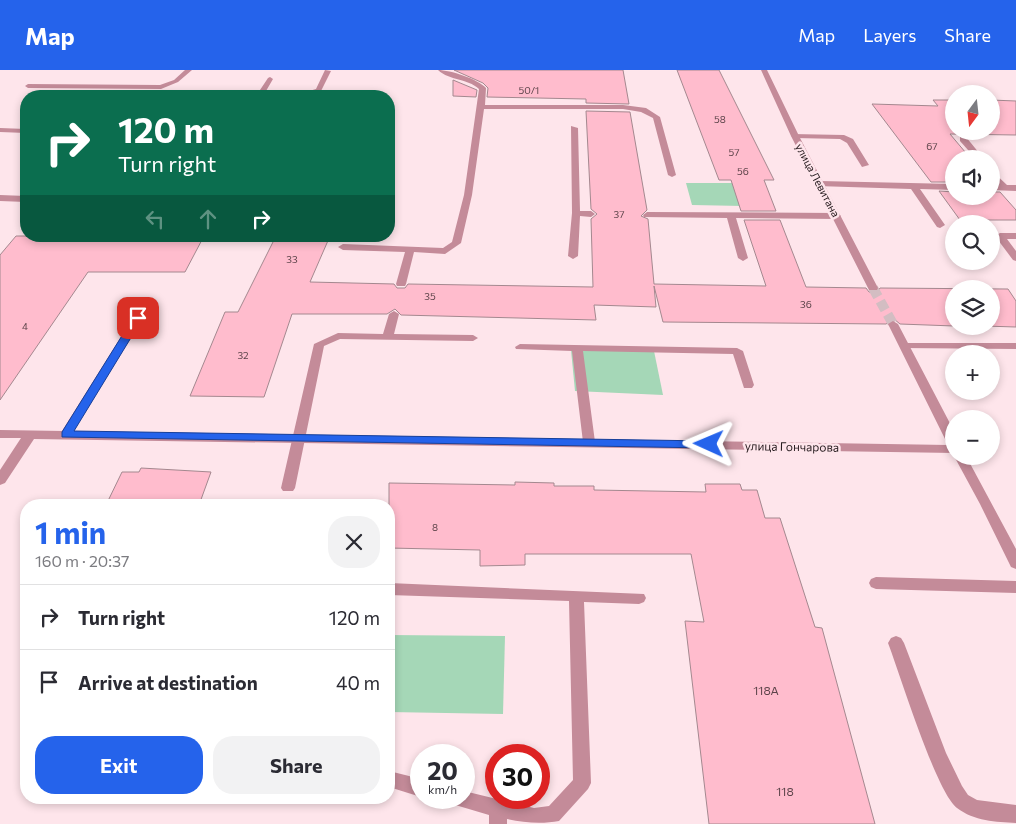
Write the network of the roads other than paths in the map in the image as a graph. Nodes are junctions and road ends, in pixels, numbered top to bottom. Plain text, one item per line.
1 (189, 70) edge
2 (441, 70) edge
3 (764, 70) edge
4 (328, 71) edge
5 (270, 79) dead end
6 (28, 86) dead end
7 (264, 90) edge
8 (319, 90) edge
9 (481, 107) junction
10 (574, 128) dead end
11 (0, 130) edge
12 (20, 131) edge
13 (795, 136) junction
14 (964, 140) edge
15 (972, 150) edge
16 (865, 165) dead end
17 (672, 175) dead end
18 (1000, 182) edge
19 (820, 184) junction
20 (914, 186) junction
21 (945, 187) edge
22 (1000, 188) edge
23 (1005, 188) junction
24 (1016, 188) edge
25 (0, 198) edge
26 (20, 199) edge
27 (576, 213) junction
28 (591, 214) dead end
29 (647, 215) dead end
30 (731, 215) junction
31 (837, 216) junction
32 (940, 225) dead end
33 (1016, 236) edge
34 (343, 247) dead end
35 (410, 249) junction
36 (573, 256) dead end
37 (743, 258) dead end
38 (1016, 258) edge
39 (401, 284) dead end
40 (873, 288) tunnel mouth
41 (394, 314) dead end
42 (138, 318) dead end
43 (893, 324) tunnel mouth
44 (388, 337) junction
45 (473, 338) dead end
46 (905, 346) junction
47 (1016, 346) edge
48 (520, 347) dead end
49 (577, 348) junction
50 (748, 385) dead end
51 (945, 426) edge
52 (0, 434) edge
53 (66, 434) junction
54 (30, 435) junction
55 (298, 438) junction
56 (589, 442) junction
57 (945, 450) edge
58 (965, 465) edge
59 (0, 480) edge
60 (288, 488) dead end
61 (1016, 563) edge
62 (876, 583) dead end
63 (1016, 587) edge
64 (395, 589) edge
65 (576, 598) junction
66 (639, 598) dead end
67 (896, 643) dead end
68 (395, 781) edge
69 (410, 785) edge
70 (475, 806) edge
71 (1016, 814) edge
72 (498, 816) edge

1 - 6 street
2 - 9 street
3 - 13 street, улица Левитана
4 - 8 street
5 - 7 street
9 - 17 street
9 - 35 street
10 - 27 street
11 - 12 street
13 - 16 street
13 - 19 street, улица Левитана
14 - 15 street
18 - 23 street
19 - 20 street
19 - 31 street, улица Левитана
20 - 21 street
20 - 32 street
22 - 23 street
23 - 24 street
25 - 26 street
27 - 28 street
27 - 36 street
29 - 30 street
30 - 31 street
30 - 37 street
31 - 40 street, улица Левитана
33 - 38 street
34 - 35 street
35 - 39 street
41 - 44 street
42 - 53 street
43 - 46 street
44 - 45 street
44 - 55 street
46 - 47 street
46 - 51 street
48 - 49 street
49 - 50 street
49 - 56 street
52 - 54 street, улица Гончарова
53 - 54 street, улица Гончарова
53 - 55 street, улица Гончарова
54 - 59 street
55 - 56 street, улица Гончарова
55 - 60 street
56 - 57 street, улица Гончарова
58 - 61 street
62 - 63 street
64 - 65 street
65 - 66 street
65 - 72 street
67 - 71 street
68 - 69 street
70 - 72 street

